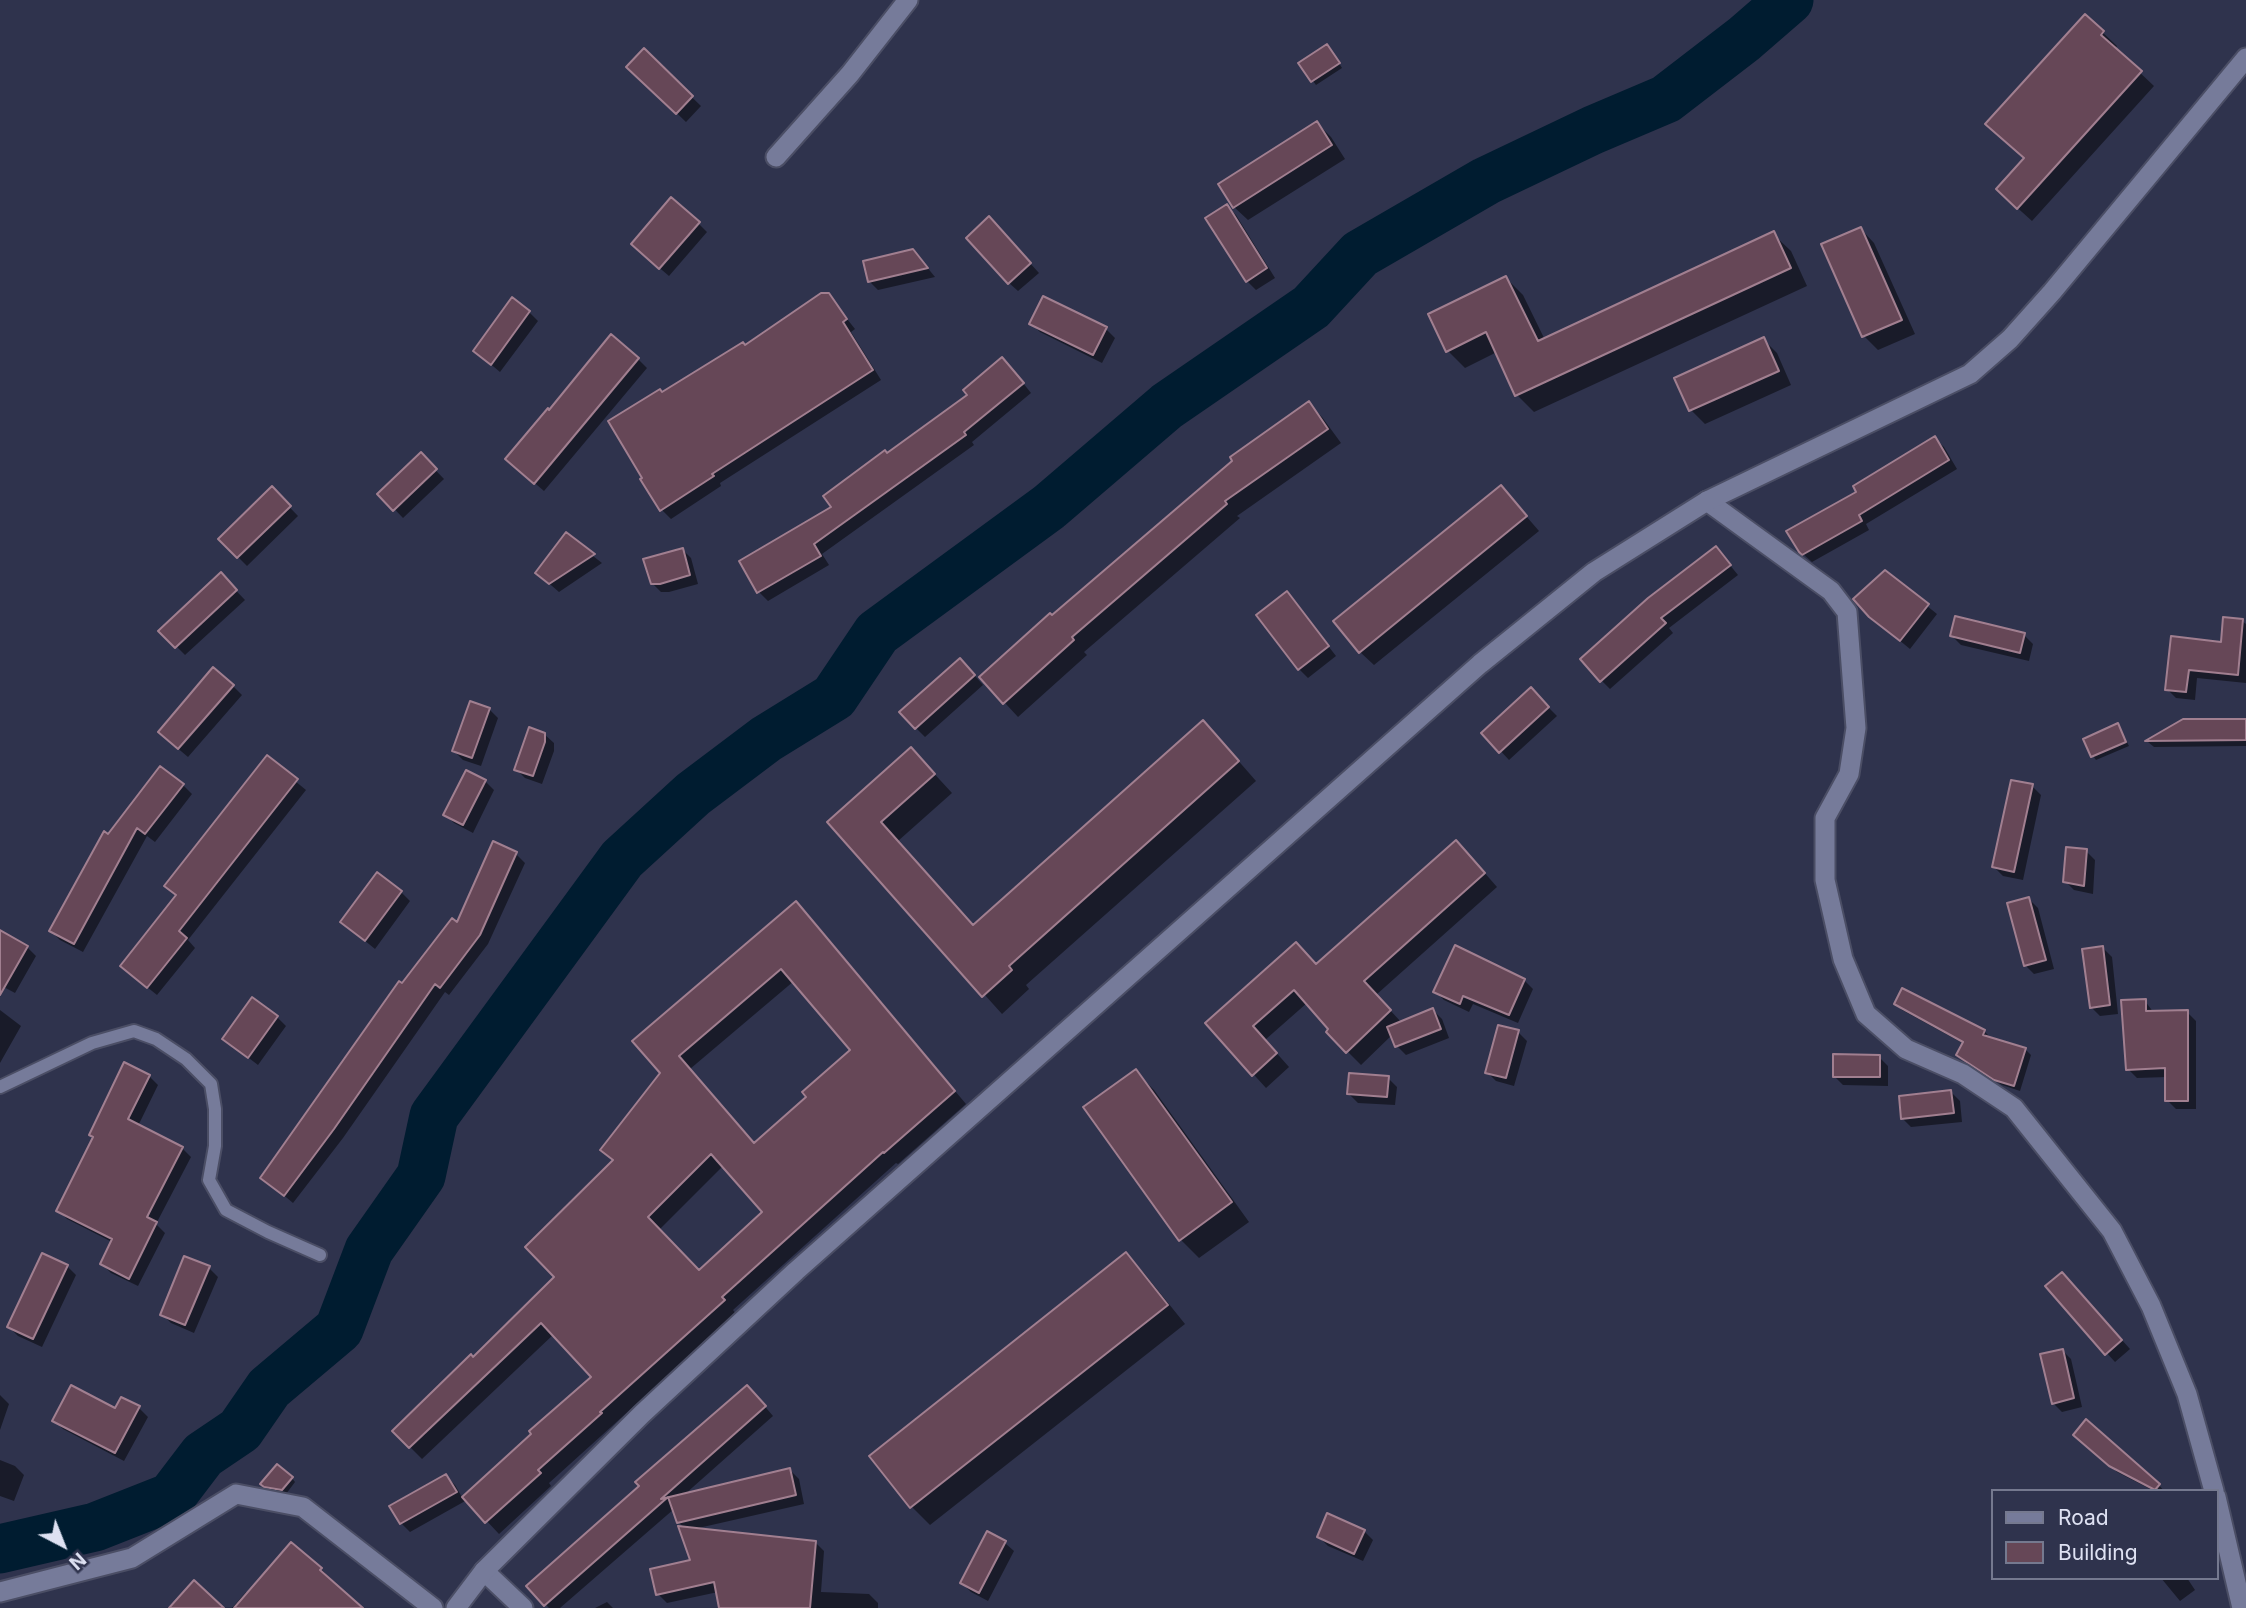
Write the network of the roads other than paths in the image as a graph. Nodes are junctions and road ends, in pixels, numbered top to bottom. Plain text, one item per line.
1 (908, 0) edge
2 (2246, 58) edge
3 (776, 157) dead end
4 (1707, 501) junction
5 (0, 1087) edge
6 (320, 1255) dead end
7 (2213, 1489) edge
8 (2218, 1506) edge
9 (480, 1576) junction
10 (0, 1592) edge
11 (457, 1606) edge
12 (433, 1608) edge
13 (523, 1608) edge
14 (2242, 1608) edge

1 - 3 street
2 - 4 street
4 - 7 street
4 - 9 street
5 - 6 lane
8 - 14 street
9 - 11 street
9 - 13 street
10 - 12 street

